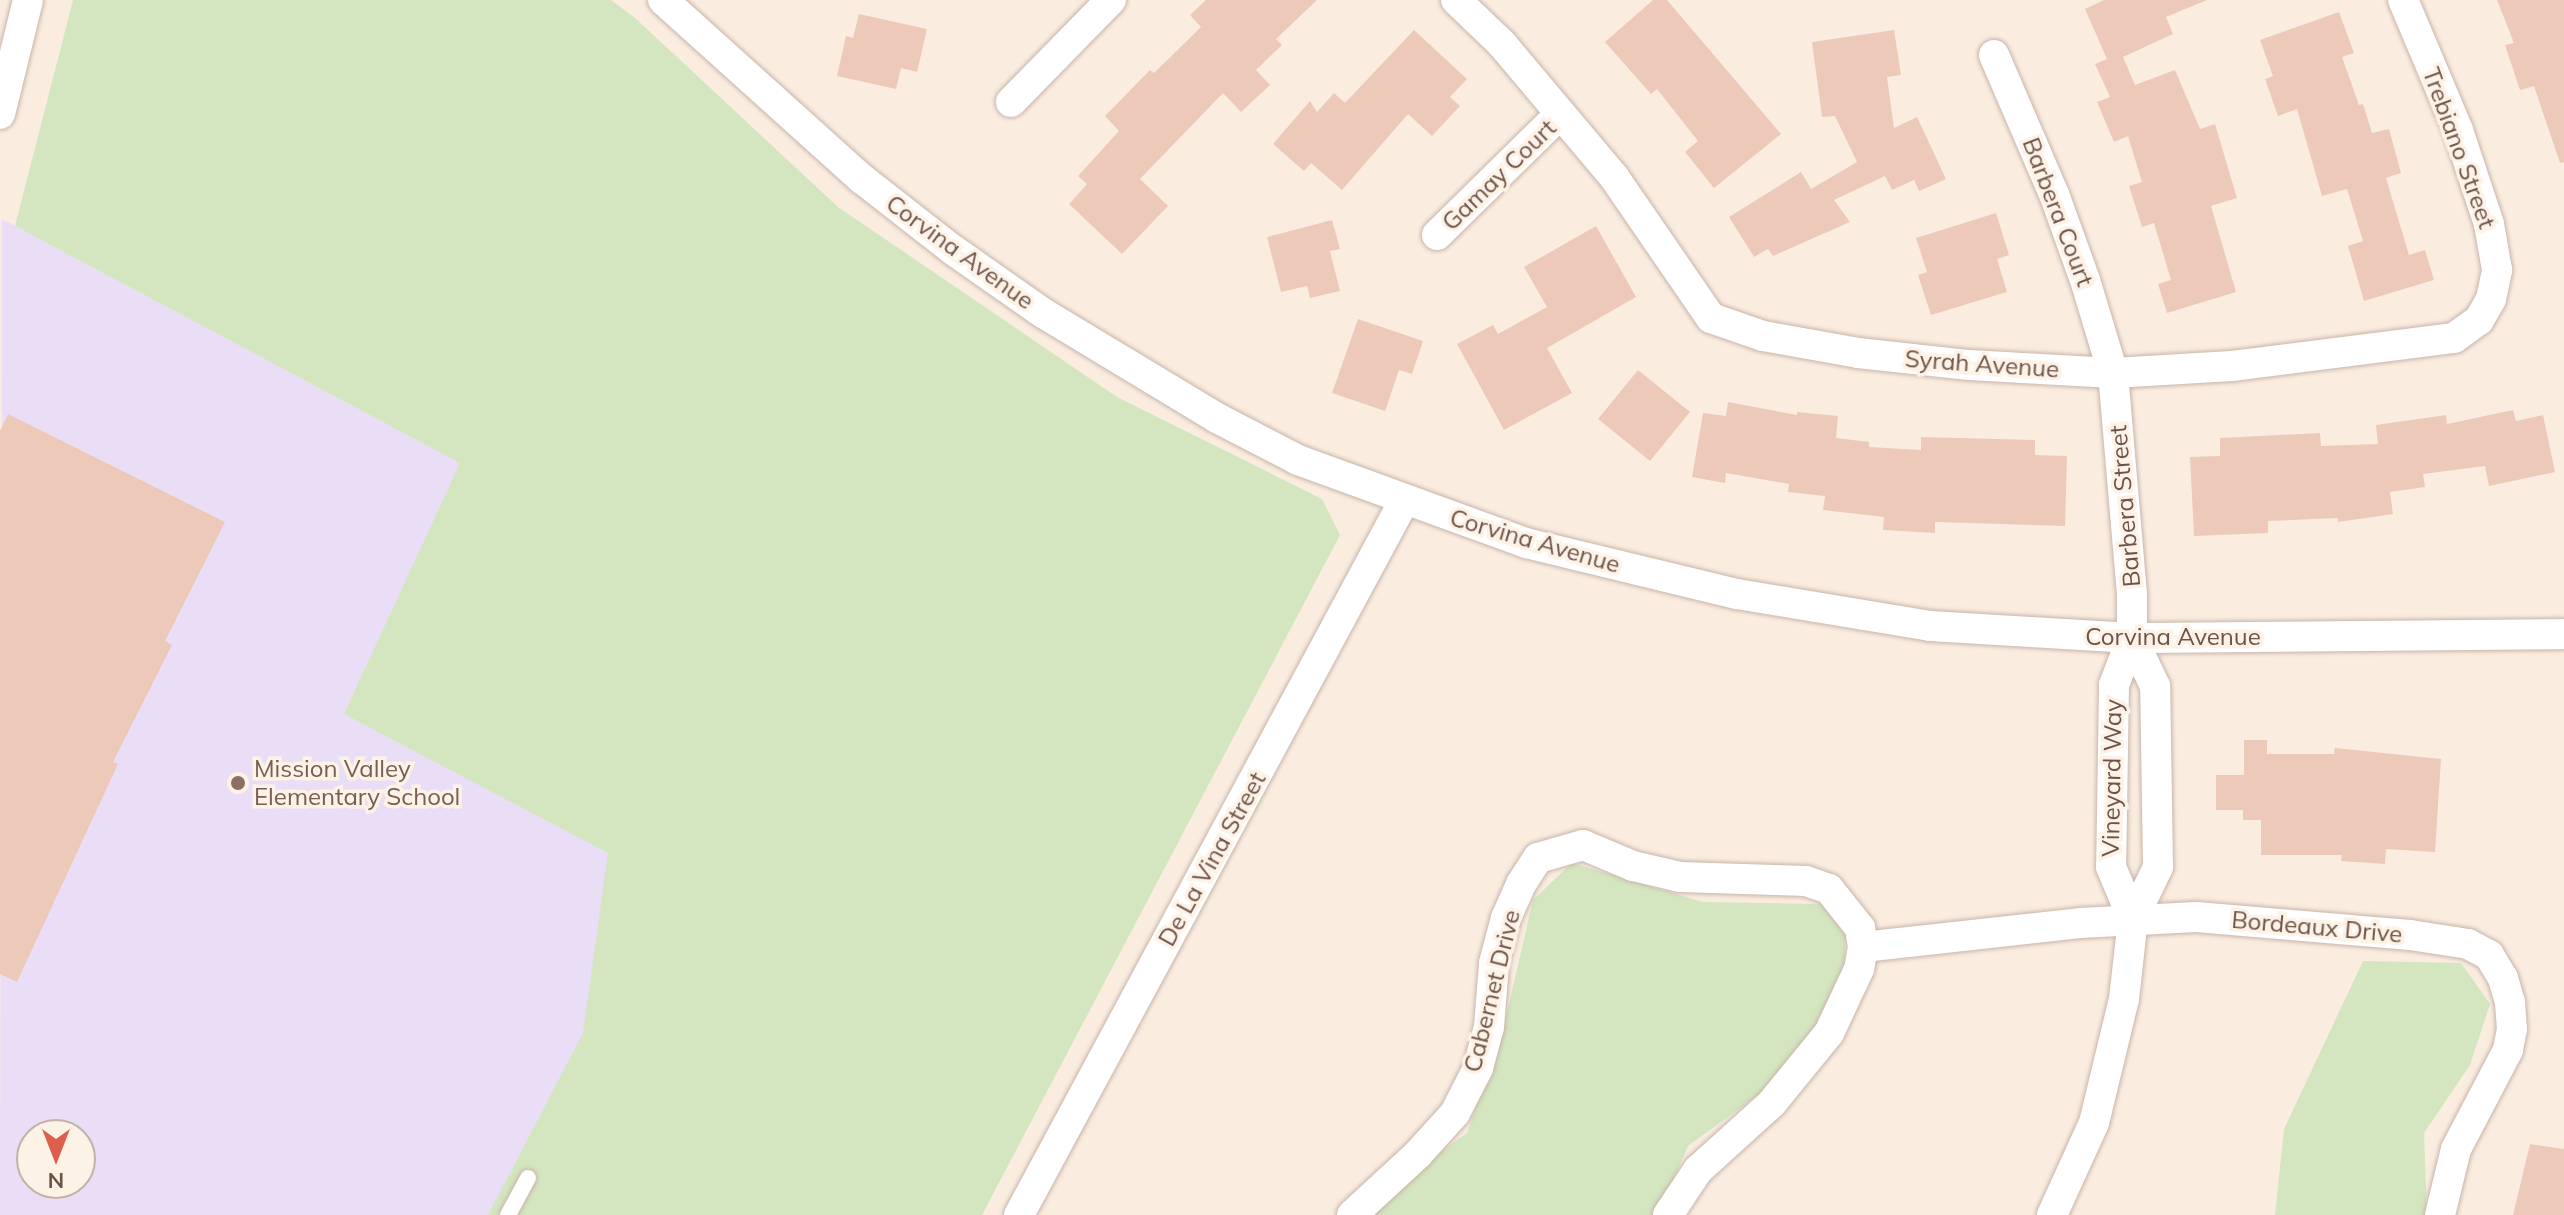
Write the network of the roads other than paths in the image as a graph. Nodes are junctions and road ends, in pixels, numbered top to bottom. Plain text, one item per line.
1 (28, 0) edge
2 (663, 0) edge
3 (1111, 0) edge
4 (1456, 0) edge
5 (2403, 0) edge
6 (1994, 55) dead end
7 (1011, 102) dead end
8 (0, 114) edge
9 (1560, 114) junction
10 (1437, 235) dead end
11 (2491, 299) joint
12 (2113, 373) junction
13 (1404, 501) junction
14 (2564, 634) edge
15 (2132, 638) junction
16 (2133, 919) junction
17 (1863, 947) junction
18 (528, 1178) dead end
19 (508, 1215) edge
20 (1019, 1215) edge
21 (1352, 1215) edge
22 (1668, 1215) edge
23 (2052, 1215) edge
24 (2440, 1215) edge

1 - 8 street
2 - 13 street, Corvina Avenue
3 - 7 street
4 - 9 street, Syrah Avenue
5 - 11 street, Trebiano Street
6 - 12 street, Barbera Court
9 - 10 street, Gamay Court
9 - 12 street, Syrah Avenue
11 - 12 street, Syrah Avenue
12 - 15 street, Barbera Street
13 - 15 street, Corvina Avenue
13 - 20 street, De La Vina Street
14 - 15 street, Corvina Avenue
15 - 16 street, Vineyard Way
15 - 16 street, Vineyard Way
16 - 17 street, Bordeaux Drive
16 - 23 street, Vineyard Way
16 - 24 street, Bordeaux Drive
17 - 21 street, Cabernet Drive
17 - 22 street
18 - 19 lane

